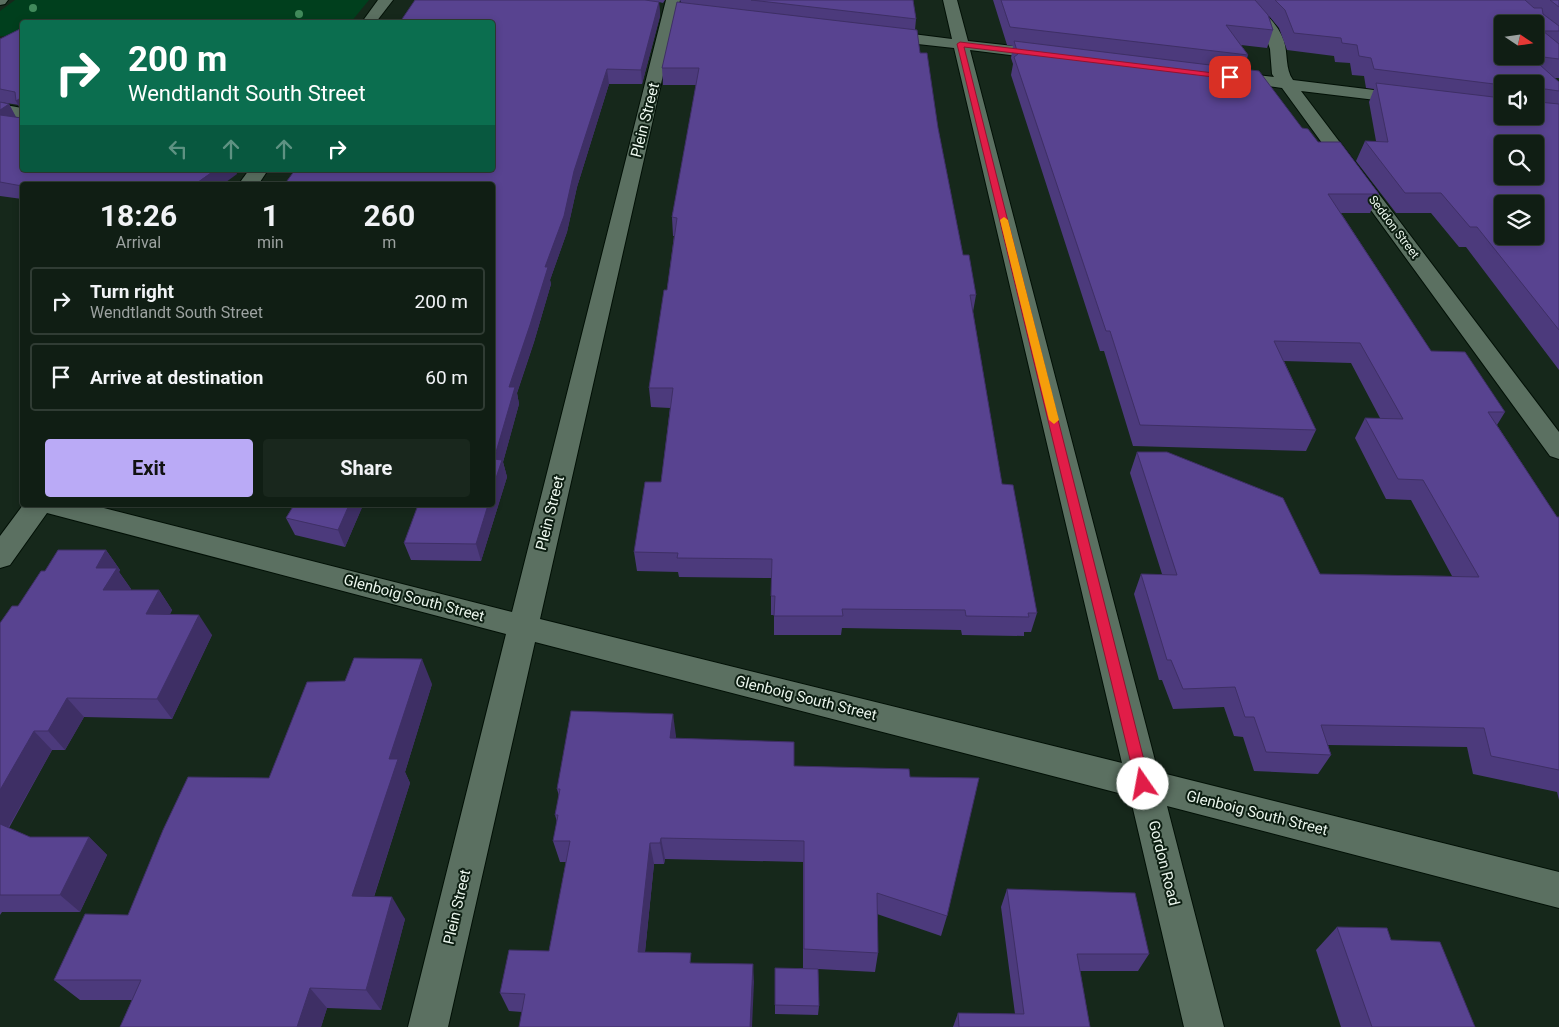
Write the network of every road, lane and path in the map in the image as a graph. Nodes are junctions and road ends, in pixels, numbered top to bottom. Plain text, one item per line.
1 (386, 0) edge
2 (950, 0) edge
3 (1244, 0) edge
4 (670, 8) edge
5 (371, 20) edge
6 (864, 33) edge
7 (960, 44) junction
8 (1066, 57) edge
9 (1220, 76) edge
10 (1288, 84) junction
11 (1424, 101) edge
12 (0, 109) edge
13 (20, 113) edge
14 (1559, 450) edge
15 (37, 507) edge
16 (62, 507) edge
17 (0, 557) edge
18 (524, 627) junction
19 (1143, 784) junction
20 (1559, 890) edge
21 (428, 1027) edge
22 (1204, 1027) edge

1 - 5 street
2 - 7 street, Gordon Road
3 - 10 street, Seddon Street
4 - 18 street, Plein Street
6 - 7 street
7 - 8 street
7 - 19 street, Gordon Road
9 - 10 street
10 - 11 street
10 - 14 street, Seddon Street
12 - 13 street
15 - 17 street
16 - 18 street, Glenboig South Street
18 - 19 street, Glenboig South Street
18 - 21 street, Plein Street
19 - 20 street, Glenboig South Street
19 - 22 street, Gordon Road

